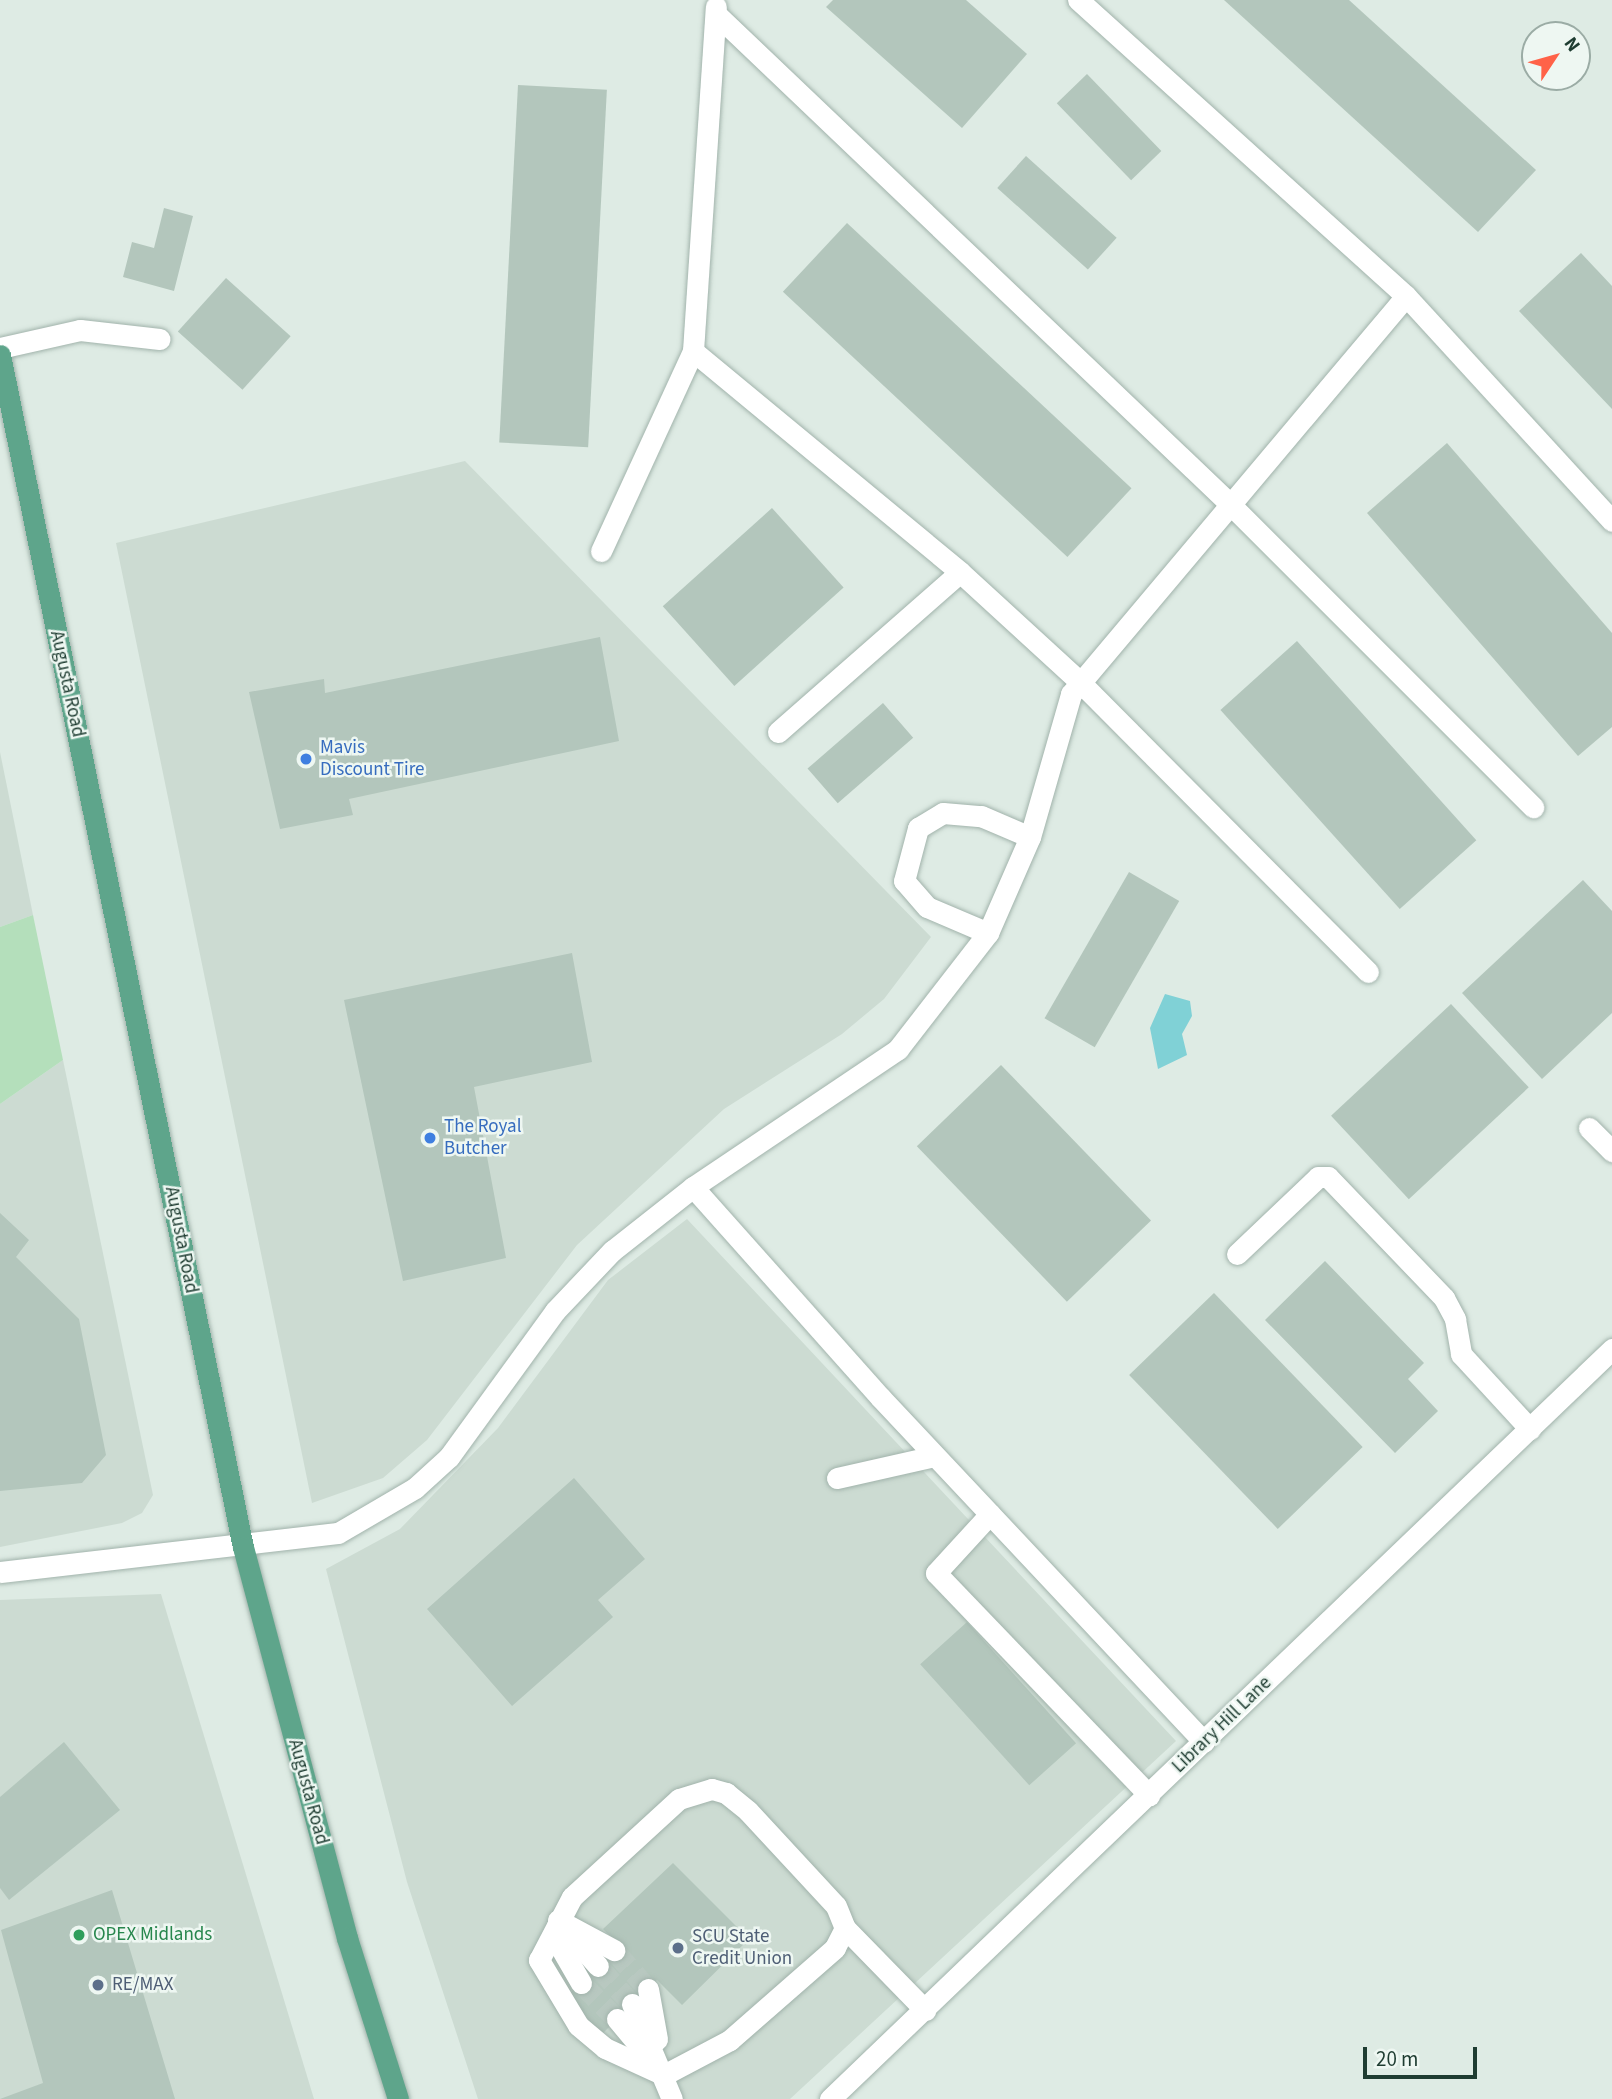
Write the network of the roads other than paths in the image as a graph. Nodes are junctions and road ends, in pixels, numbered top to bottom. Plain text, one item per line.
1 (1078, 0) edge
2 (716, 7) edge
3 (1406, 296) junction
4 (159, 339) dead end
5 (0, 348) edge
6 (693, 351) junction
7 (1, 366) edge
8 (1230, 504) junction
9 (1612, 521) edge
10 (601, 551) dead end
11 (960, 572) junction
12 (1079, 681) junction
13 (778, 732) dead end
14 (1533, 807) dead end
15 (1030, 837) junction
16 (988, 933) junction
17 (1368, 972) dead end
18 (1589, 1128) dead end
19 (1612, 1151) edge
20 (694, 1186) junction
21 (1237, 1254) dead end
22 (1612, 1349) edge
23 (1530, 1429) junction
24 (935, 1456) junction
25 (837, 1478) dead end
26 (990, 1514) junction
27 (243, 1547) junction
28 (0, 1572) edge
29 (1205, 1742) junction
30 (1149, 1795) junction
31 (558, 1920) junction
32 (845, 1928) junction
33 (614, 1950) tunnel mouth
34 (598, 1966) tunnel mouth
35 (581, 1983) tunnel mouth
36 (925, 2010) junction
37 (664, 2075) junction
38 (398, 2099) edge
39 (672, 2099) edge
40 (830, 2099) edge

1 - 3 street
2 - 6 street
2 - 8 street
3 - 8 street
3 - 9 street
4 - 5 street
6 - 10 street
6 - 11 street
7 - 27 main road, Augusta Road
8 - 12 street
8 - 14 street
11 - 12 street
11 - 13 street
12 - 15 street
12 - 17 street
15 - 16 street
15 - 16 street
16 - 20 street
18 - 19 street
20 - 24 street
20 - 27 street
21 - 23 street
22 - 23 street, Library Hill Lane
23 - 29 street, Library Hill Lane
24 - 25 street
24 - 26 street
26 - 29 street
26 - 30 street
27 - 28 street
27 - 38 main road, Augusta Road
29 - 30 street, Library Hill Lane
30 - 36 street, Library Hill Lane
31 - 32 street
31 - 33 street
31 - 34 street
31 - 35 street
31 - 37 street
32 - 36 street
32 - 37 street
36 - 40 street, Library Hill Lane
37 - 37 street
37 - 39 street

